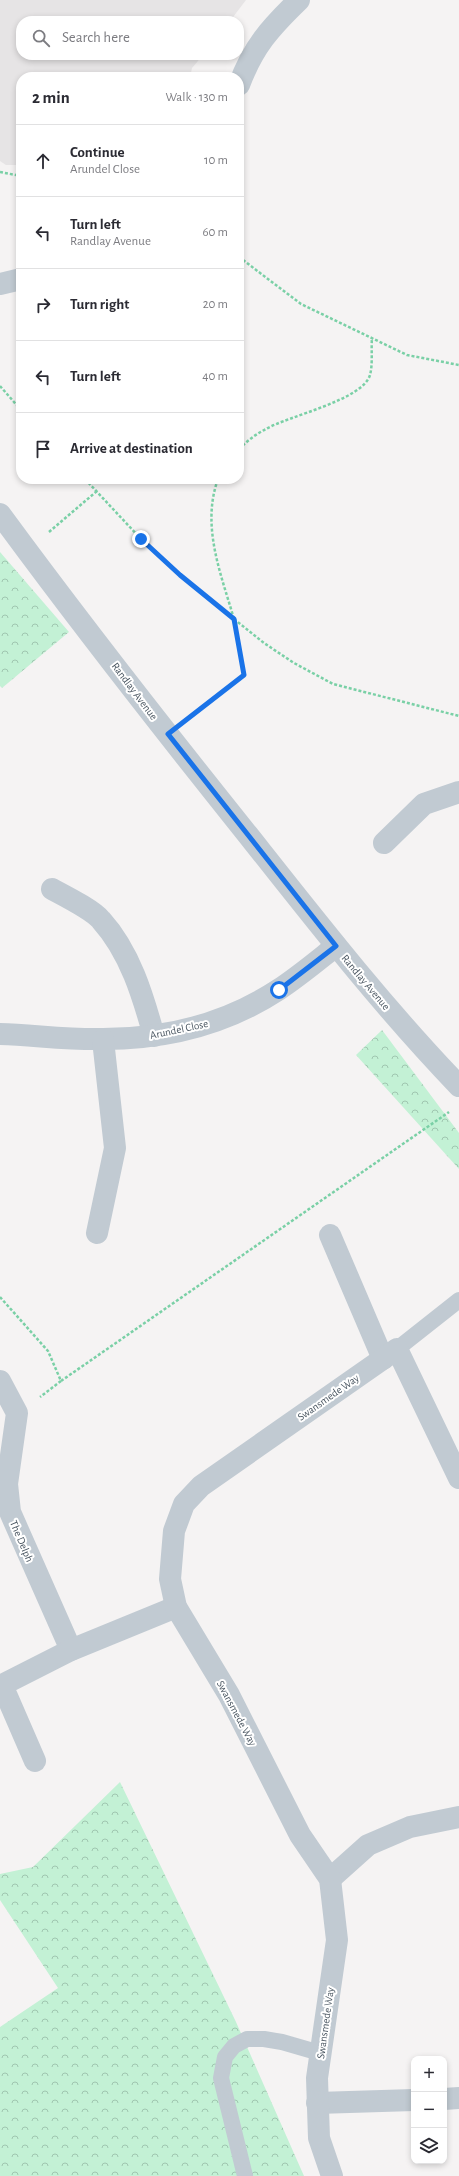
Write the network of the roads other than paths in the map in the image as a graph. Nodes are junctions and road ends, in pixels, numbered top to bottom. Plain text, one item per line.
1 (299, 0) edge
2 (244, 72) edge
3 (16, 280) edge
4 (0, 284) edge
5 (0, 514) edge
6 (459, 792) edge
7 (384, 843) dead end
8 (52, 889) dead end
9 (336, 946) junction
10 (0, 1034) edge
11 (154, 1036) junction
12 (104, 1040) junction
13 (459, 1086) edge
14 (97, 1233) dead end
15 (330, 1235) dead end
16 (459, 1300) edge
17 (390, 1354) junction
18 (0, 1382) edge
19 (459, 1478) edge
20 (176, 1607) junction
21 (71, 1650) junction
22 (35, 1761) dead end
23 (459, 1817) edge
24 (330, 1879) junction
25 (320, 2053) junction
26 (447, 2098) edge
27 (459, 2098) edge
28 (411, 2100) edge
29 (317, 2103) junction
30 (244, 2176) edge
31 (332, 2176) edge

1 - 2 street
3 - 4 street
5 - 9 street, Randlay Avenue
6 - 7 street
8 - 11 street
9 - 11 street, Arundel Close
9 - 13 street, Randlay Avenue
10 - 12 street, Arundel Close
11 - 12 street, Arundel Close
12 - 14 street
15 - 17 street
16 - 17 lane
17 - 19 street
17 - 20 street, Swansmede Way
18 - 21 street, The Delph
20 - 21 street
20 - 24 street, Swansmede Way
21 - 22 street
23 - 24 street
24 - 25 street, Swansmede Way
25 - 29 street, Swansmede Way
25 - 30 lane
26 - 27 street
28 - 29 street
29 - 31 street, Swansmede Way

